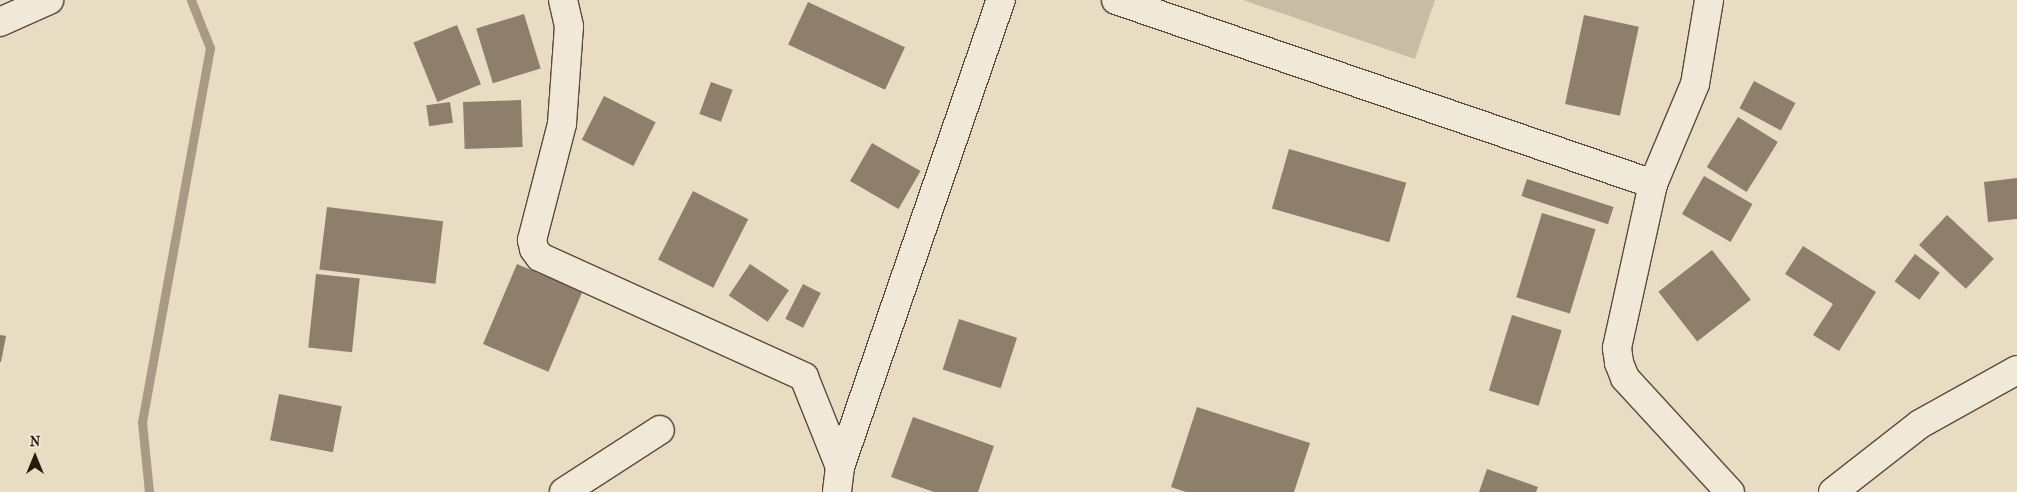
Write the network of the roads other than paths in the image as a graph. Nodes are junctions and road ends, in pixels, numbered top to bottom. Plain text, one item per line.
1 (49, 0) edge
2 (563, 0) edge
3 (1001, 0) edge
4 (1116, 0) edge
5 (1709, 0) edge
6 (0, 22) edge
7 (1652, 184) junction
8 (2017, 370) edge
9 (660, 430) dead end
10 (838, 480) edge
11 (564, 492) edge
12 (1730, 492) edge
13 (1833, 492) edge

1 - 6 street
2 - 10 street
3 - 10 street
4 - 7 street
5 - 7 street
7 - 12 street
8 - 13 street
9 - 11 street

